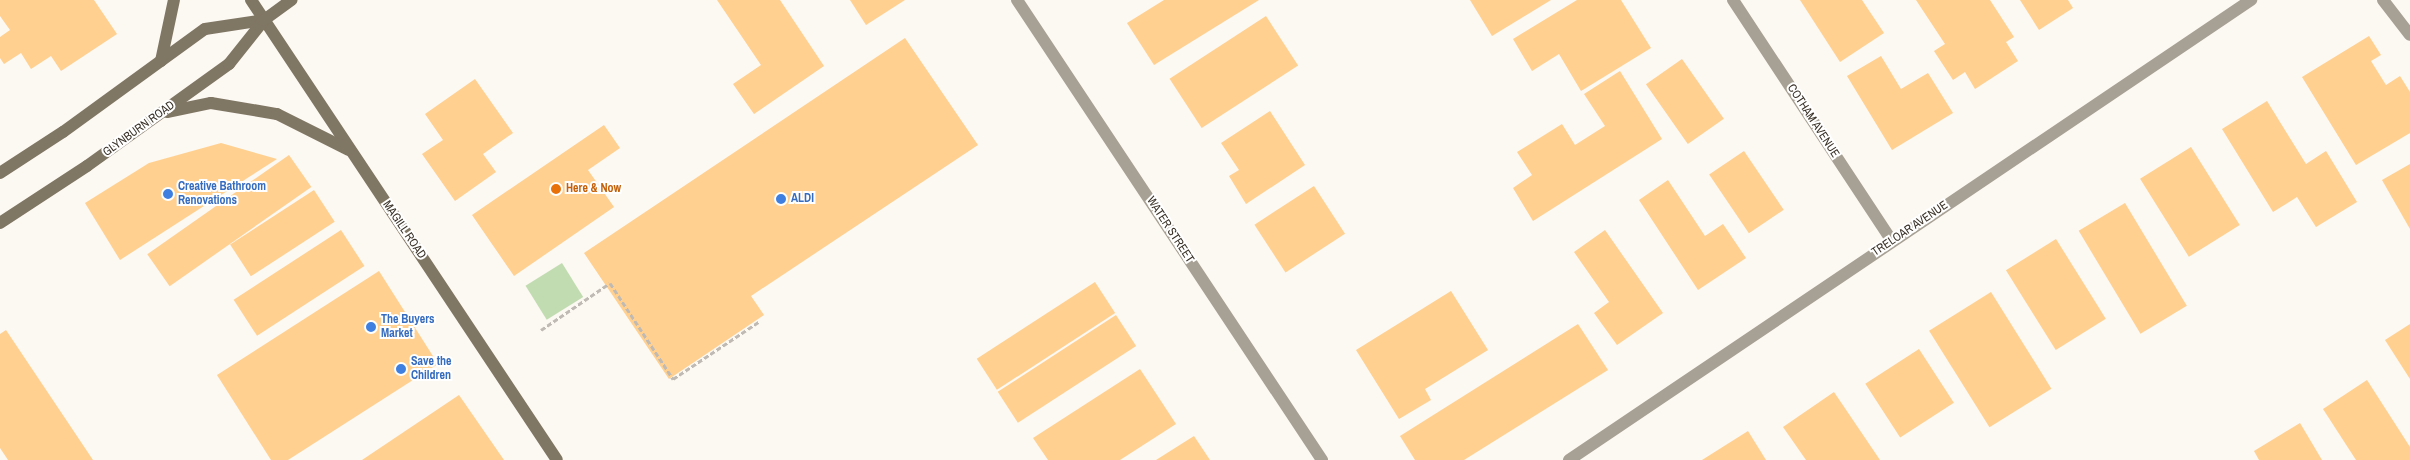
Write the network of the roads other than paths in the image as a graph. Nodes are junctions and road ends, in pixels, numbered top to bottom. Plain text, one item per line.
1 (174, 0) edge
2 (251, 0) edge
3 (292, 0) edge
4 (1017, 0) edge
5 (1733, 0) edge
6 (2251, 0) edge
7 (2383, 0) edge
8 (264, 20) junction
9 (2410, 35) edge
10 (160, 61) junction
11 (160, 113) junction
12 (351, 151) junction
13 (0, 173) edge
14 (0, 222) edge
15 (1892, 241) junction
16 (557, 460) edge
17 (1322, 460) edge
18 (1569, 460) edge

1 - 10 main road
2 - 8 main road, MAGILL ROAD
3 - 8 main road, GLYNBURN ROAD
4 - 17 street, WATER STREET
5 - 15 street, COTHAM AVENUE
6 - 15 street, TRELOAR AVENUE
7 - 9 street
8 - 10 main road, GLYNBURN ROAD
8 - 11 main road, GLYNBURN ROAD
8 - 12 main road, MAGILL ROAD
10 - 13 main road, GLYNBURN ROAD
11 - 12 main road
11 - 14 main road, GLYNBURN ROAD
12 - 16 main road, MAGILL ROAD
15 - 18 street, TRELOAR AVENUE

